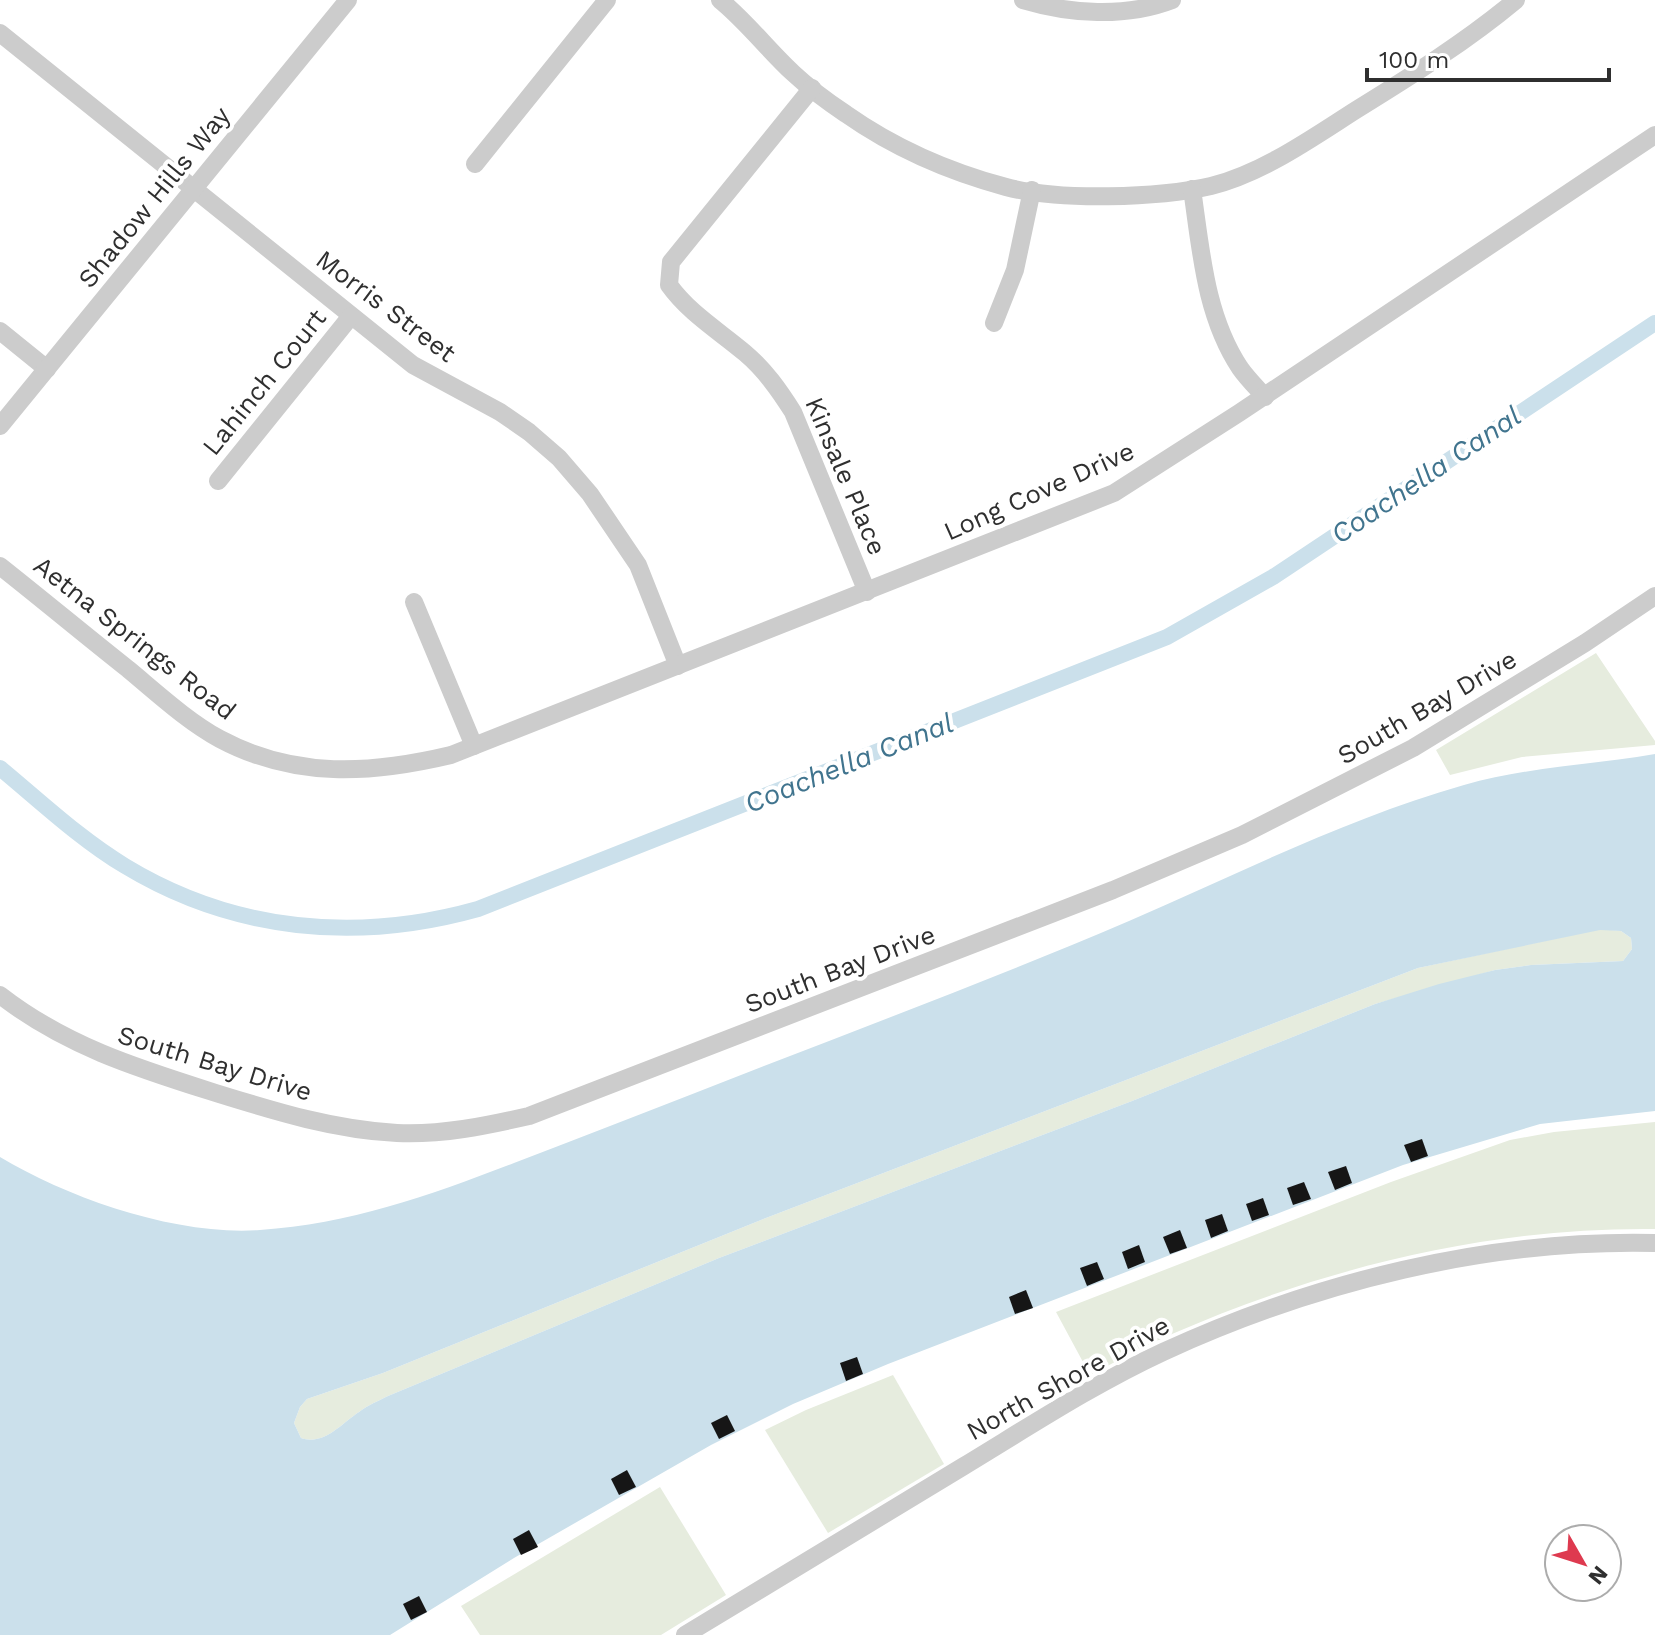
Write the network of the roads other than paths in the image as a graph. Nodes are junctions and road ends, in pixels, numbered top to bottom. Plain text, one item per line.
1 (348, 0) edge
2 (607, 0) edge
3 (720, 0) edge
4 (1023, 0) edge
5 (1172, 0) edge
6 (1516, 0) edge
7 (0, 33) edge
8 (812, 88) junction
9 (1655, 135) edge
10 (475, 164) dead end
11 (194, 189) junction
12 (1192, 189) junction
13 (1032, 190) junction
14 (351, 316) junction
15 (994, 323) dead end
16 (0, 331) edge
17 (47, 369) junction
18 (1265, 397) junction
19 (0, 426) edge
20 (218, 481) dead end
21 (0, 566) edge
22 (867, 592) junction
23 (1655, 596) edge
24 (414, 602) dead end
25 (678, 666) junction
26 (474, 746) junction
27 (0, 995) edge
28 (1655, 1243) edge
29 (685, 1635) edge

1 - 11 street, Shadow Hills Way
2 - 10 street
3 - 8 street
4 - 5 street
6 - 12 street
7 - 11 street, Morris Street
8 - 13 street
8 - 22 street, Kinsale Place
9 - 18 street, Long Cove Drive
11 - 14 street, Morris Street
11 - 17 street, Shadow Hills Way
12 - 13 street
12 - 18 street
13 - 15 street
14 - 20 street, Lahinch Court
14 - 25 street, Morris Street
16 - 17 street
17 - 19 street, Shadow Hills Way
18 - 22 street, Long Cove Drive
21 - 26 street, Aetna Springs Road
22 - 25 street, Long Cove Drive
23 - 27 street, South Bay Drive
24 - 26 street
25 - 26 street, Long Cove Drive
28 - 29 street, North Shore Drive

